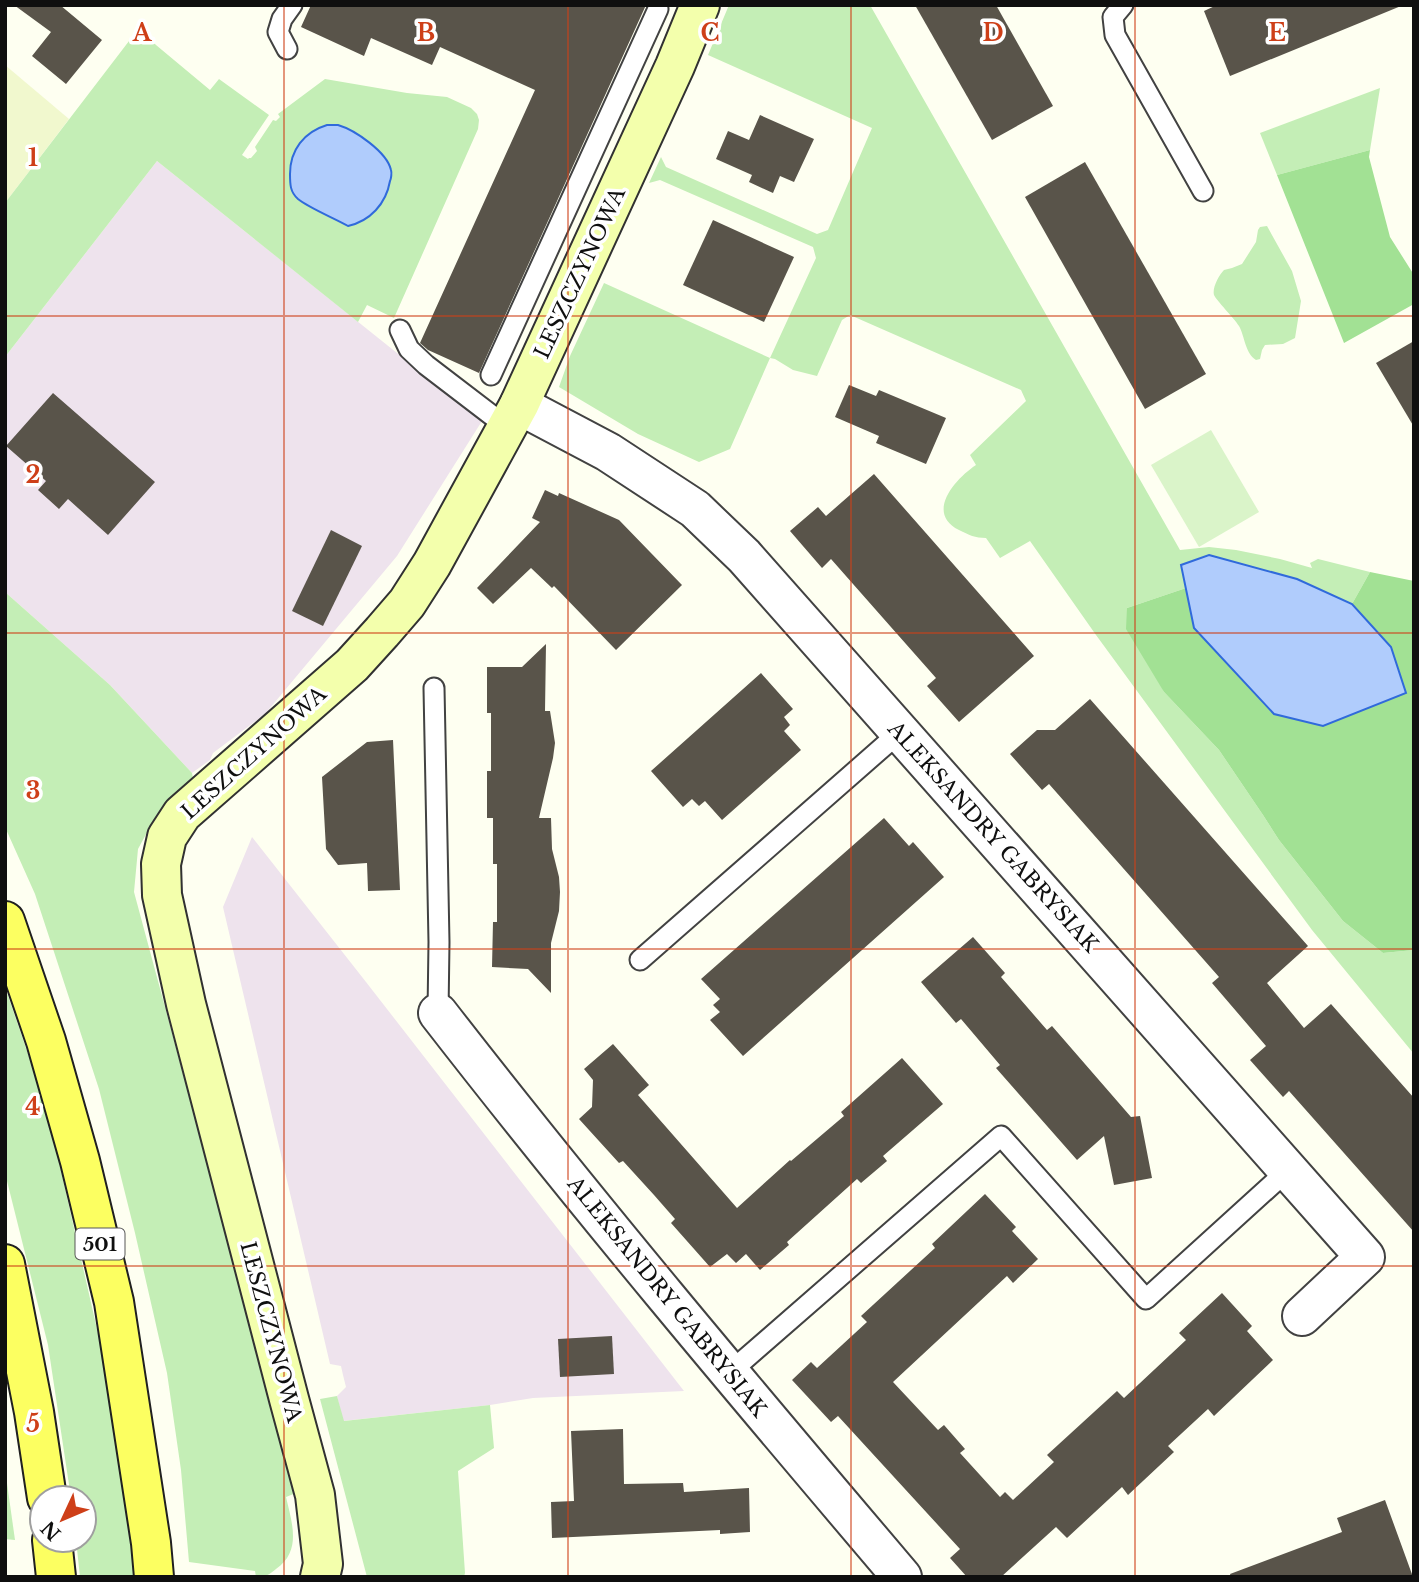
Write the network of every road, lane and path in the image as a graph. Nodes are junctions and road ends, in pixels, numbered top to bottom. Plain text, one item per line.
1 (292, 5) edge
2 (700, 5) edge
3 (1123, 5) edge
4 (658, 9) dead end
5 (287, 49) dead end
6 (639, 50) junction
7 (675, 66) junction
8 (1203, 191) dead end
9 (400, 330) dead end
10 (491, 375) dead end
11 (513, 416) junction
12 (434, 688) dead end
13 (900, 732) junction
14 (5, 921) edge
15 (640, 960) dead end
16 (438, 1013) joint
17 (1288, 1170) junction
18 (5, 1264) edge
19 (1302, 1316) dead end
20 (729, 1373) junction
21 (45, 1484) edge
22 (54, 1554) edge
23 (57, 1577) edge
24 (154, 1577) edge
25 (320, 1577) edge
26 (902, 1577) edge

1 - 5 lane
2 - 7 street, LESZCZYNOWA
3 - 8 lane
4 - 6 lane
6 - 7 lane
6 - 10 lane
7 - 11 street, LESZCZYNOWA
9 - 11 lane
11 - 13 street, ALEKSANDRY GABRYSIAK
11 - 25 street, LESZCZYNOWA
12 - 16 lane
13 - 15 lane
13 - 17 street, ALEKSANDRY GABRYSIAK
14 - 24 main road, 501
16 - 20 street, ALEKSANDRY GABRYSIAK
17 - 19 street, ALEKSANDRY GABRYSIAK
17 - 20 lane
18 - 21 main road
20 - 26 street, ALEKSANDRY GABRYSIAK
22 - 23 main road

